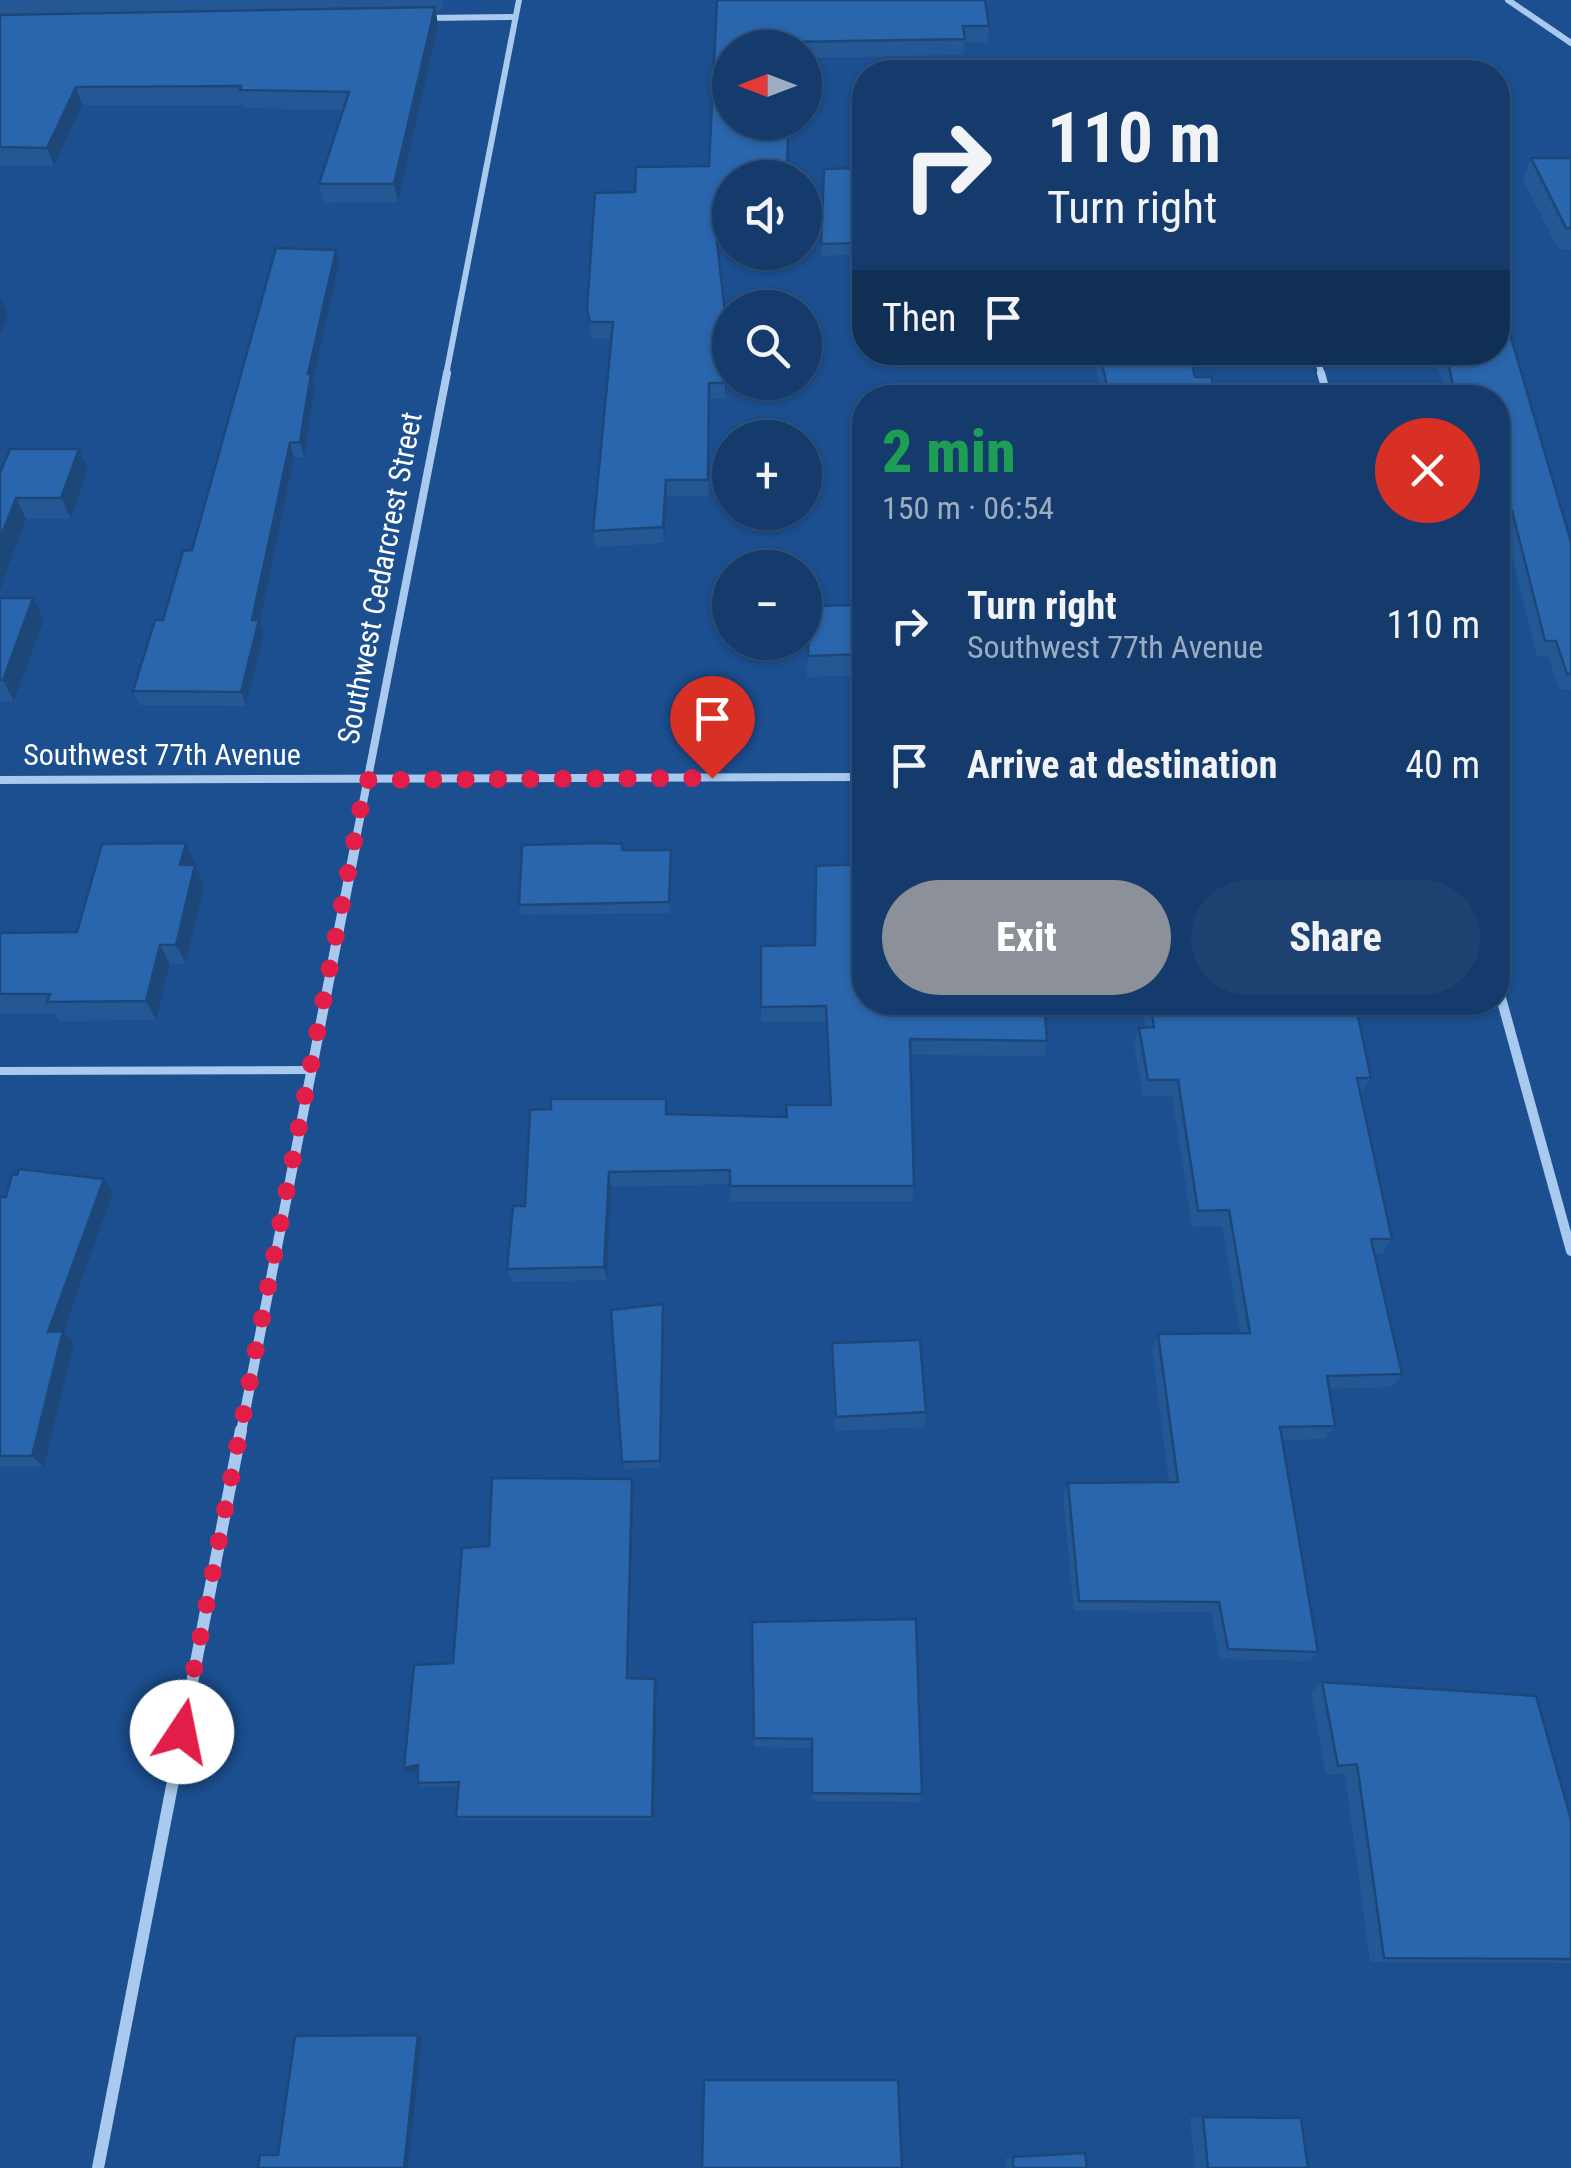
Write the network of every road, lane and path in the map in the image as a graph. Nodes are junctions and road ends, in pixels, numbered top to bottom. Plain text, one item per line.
1 (519, 0) edge
2 (1508, 0) edge
3 (515, 17) junction
4 (418, 18) edge
5 (1571, 43) edge
6 (852, 777) edge
7 (0, 780) edge
8 (366, 780) junction
9 (1506, 1015) edge
10 (310, 1070) junction
11 (0, 1071) edge
12 (1571, 1250) edge
13 (98, 2168) edge

1 - 3 street, Southwest Cedarcrest Street
2 - 5 street
3 - 4 street
3 - 8 street, Southwest Cedarcrest Street
6 - 8 street, Southwest 77th Avenue
7 - 8 street, Southwest 77th Avenue
8 - 10 street, Southwest Cedarcrest Street
9 - 12 street
10 - 11 lane
10 - 13 street, Southwest Cedarcrest Street

